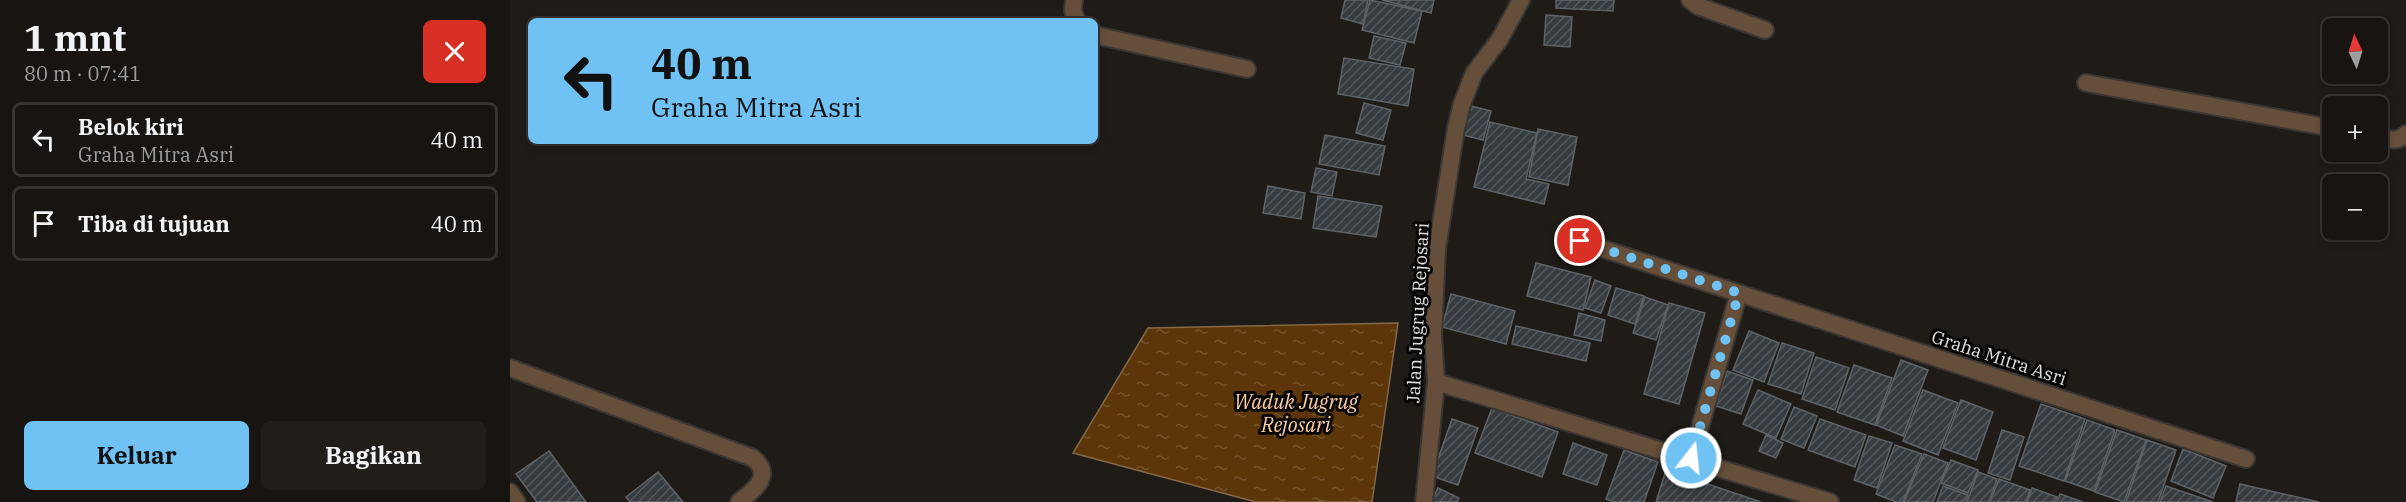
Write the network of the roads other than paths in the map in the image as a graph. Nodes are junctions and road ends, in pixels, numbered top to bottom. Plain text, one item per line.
1 (1074, 0) edge
2 (1521, 0) edge
3 (1690, 0) edge
4 (1076, 18) edge
5 (1765, 30) dead end
6 (1098, 36) edge
7 (1247, 69) dead end
8 (2086, 83) dead end
9 (2322, 126) edge
10 (2406, 134) edge
11 (2388, 139) edge
12 (1580, 241) dead end
13 (1739, 293) junction
14 (510, 368) edge
15 (1436, 382) junction
16 (1691, 458) junction
17 (2246, 459) dead end
18 (510, 492) edge
19 (517, 502) edge
20 (739, 502) edge
21 (1424, 502) edge
22 (1830, 502) edge

1 - 4 street
2 - 15 street, Jalan Jugrug Rejosari
3 - 5 street
6 - 7 street
8 - 9 street
10 - 11 street
12 - 13 street, Graha Mitra Asri
13 - 16 street
13 - 17 street, Graha Mitra Asri
14 - 20 street
15 - 16 street
15 - 21 street, Jalan Jugrug Rejosari
16 - 22 street
18 - 19 street

